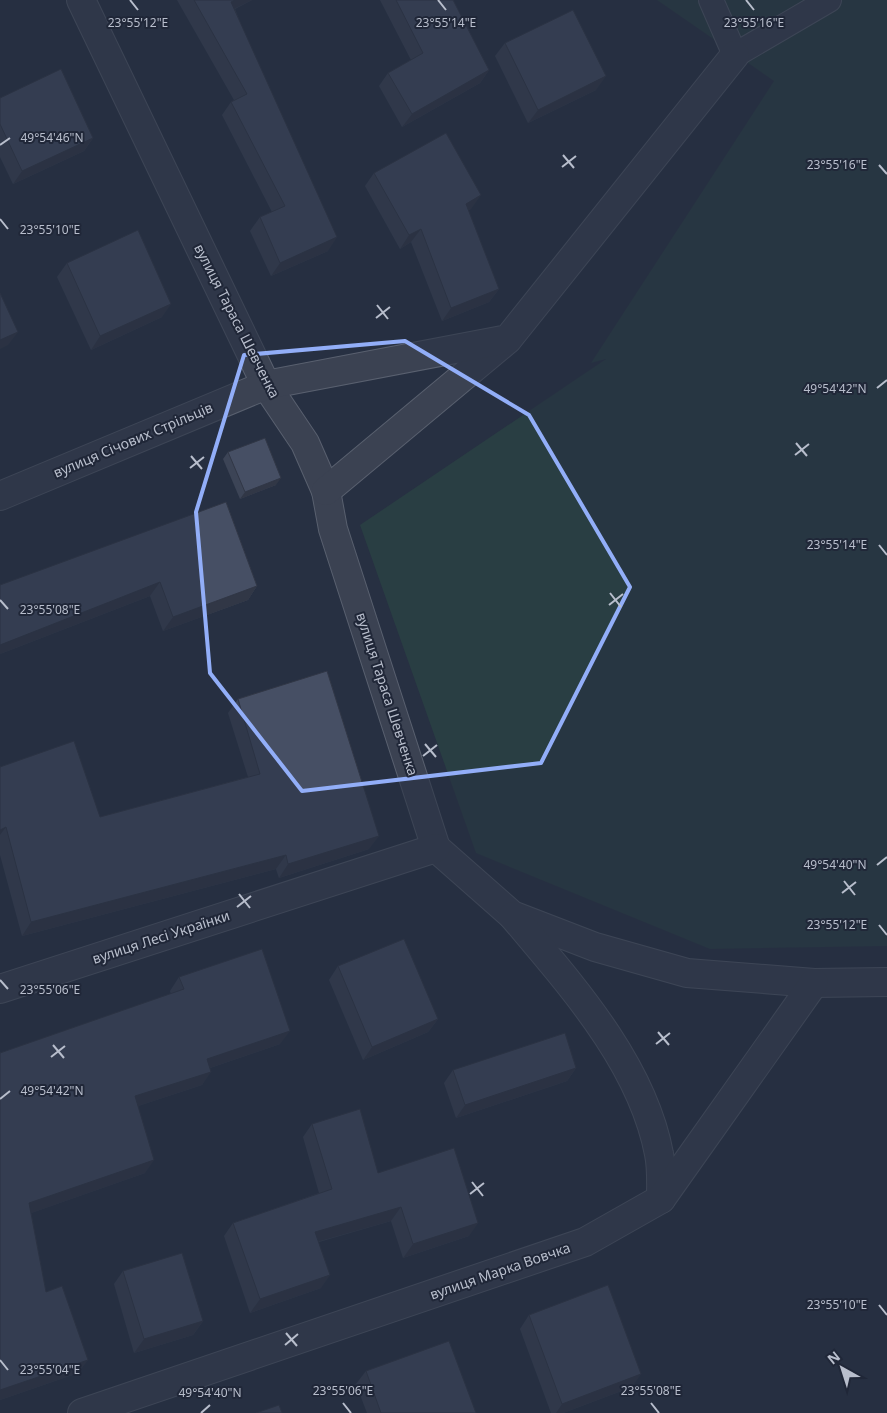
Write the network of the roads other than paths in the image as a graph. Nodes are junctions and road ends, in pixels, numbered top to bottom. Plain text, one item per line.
1 (81, 0) edge
2 (711, 0) edge
3 (829, 0) edge
4 (735, 54) junction
5 (508, 339) junction
6 (266, 385) junction
7 (326, 491) junction
8 (0, 496) edge
9 (436, 848) junction
10 (512, 914) junction
11 (887, 982) edge
12 (814, 983) junction
13 (0, 989) edge
14 (662, 1200) junction
15 (82, 1413) edge

1 - 6 street, вулиця Тараса Шевченка
2 - 4 lane
3 - 4 lane
4 - 5 street
5 - 6 street, вулиця Січових Стрільців
5 - 7 street
6 - 7 street, вулиця Тараса Шевченка
6 - 8 street, вулиця Січових Стрільців
7 - 9 street, вулиця Тараса Шевченка
9 - 10 street
9 - 13 street, вулиця Лесі Українки
10 - 12 street
10 - 14 street
11 - 12 street
12 - 14 street, вулиця Марка Вовчка
14 - 15 street, вулиця Марка Вовчка

